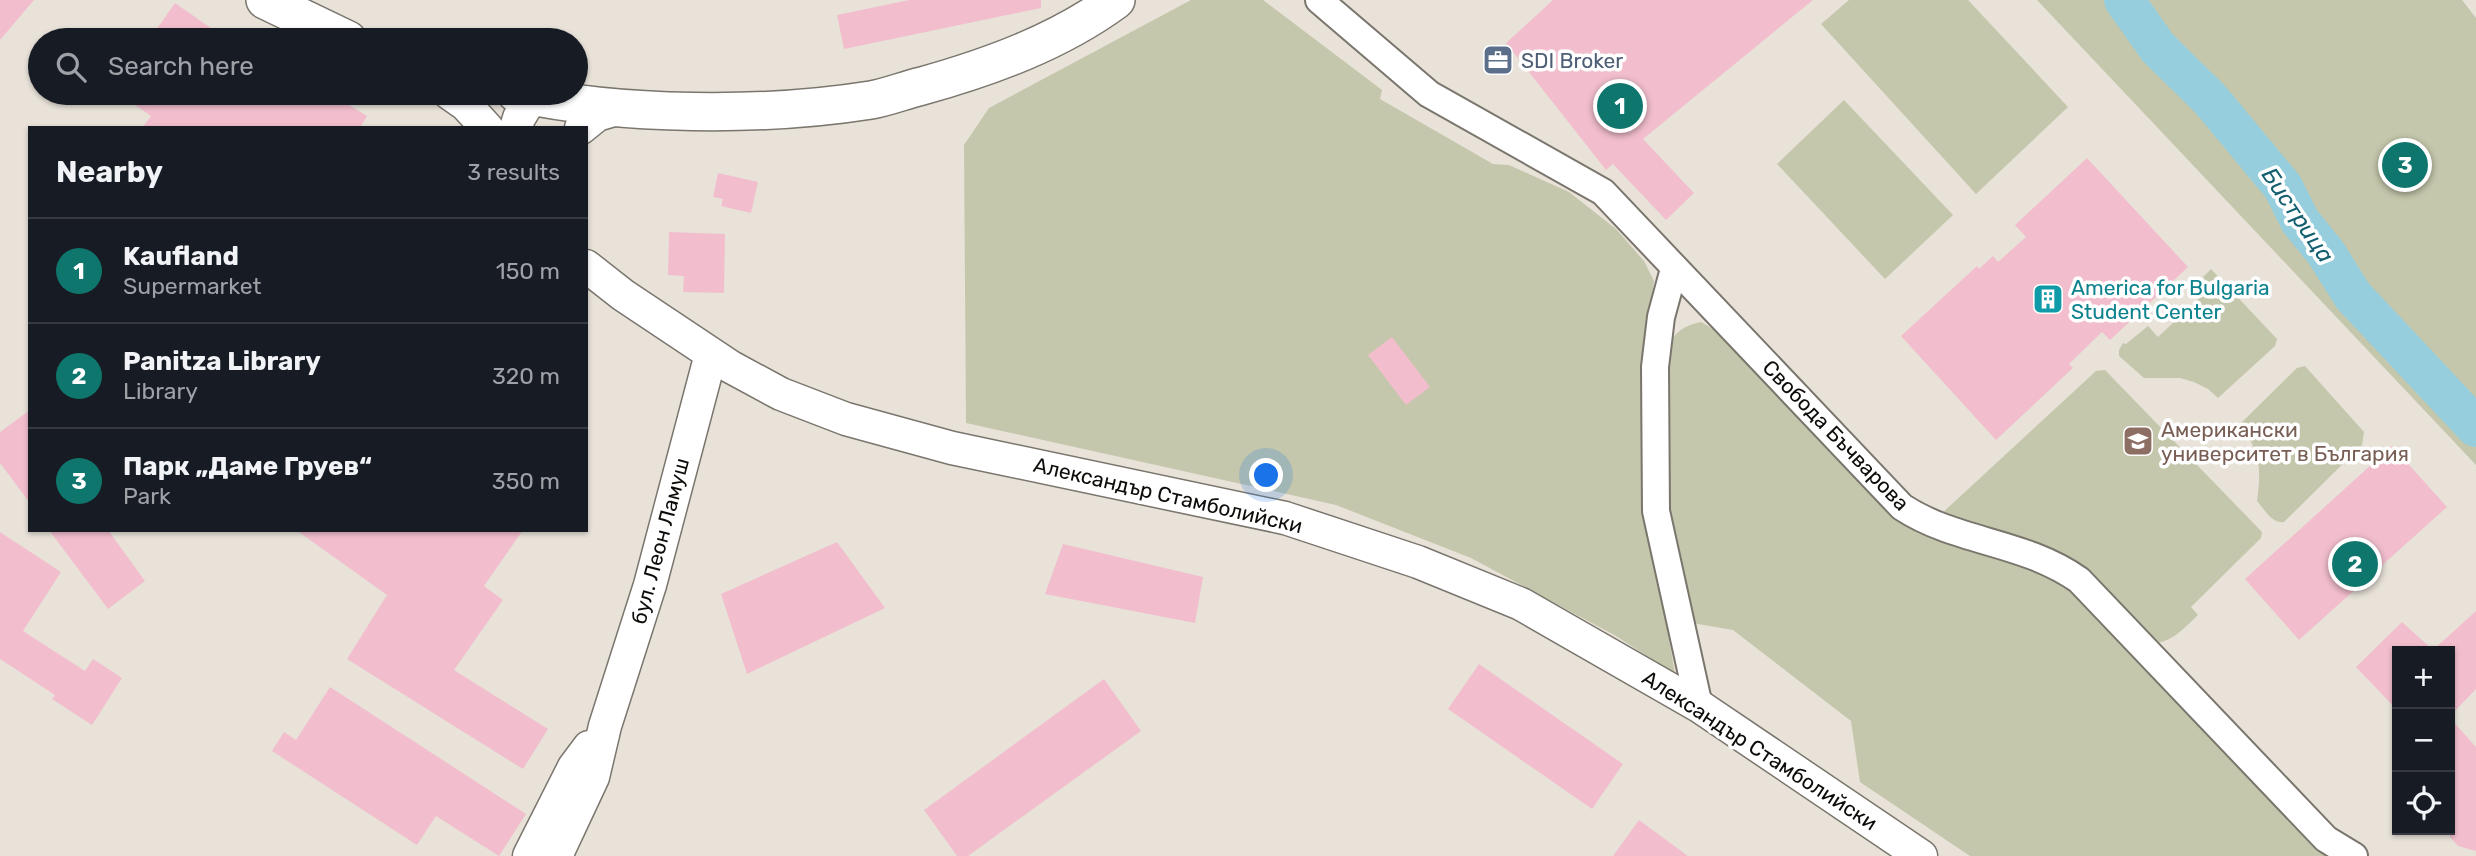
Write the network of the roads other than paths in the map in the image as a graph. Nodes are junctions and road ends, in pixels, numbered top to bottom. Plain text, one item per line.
1 (265, 0) edge
2 (1116, 0) edge
3 (1319, 0) edge
4 (323, 28) edge
5 (466, 105) edge
6 (624, 107) junction
7 (526, 111) edge
8 (485, 126) edge
9 (583, 126) edge
10 (588, 268) edge
11 (1674, 269) junction
12 (711, 354) junction
13 (1699, 706) junction
14 (604, 726) junction
15 (529, 856) edge
16 (556, 856) edge
17 (1921, 856) edge
18 (2354, 856) edge

1 - 4 main road
2 - 6 main road
3 - 11 street, Свобода Бъчварова
5 - 8 street
6 - 7 main road
6 - 9 street
10 - 12 street, Александър Стамболийски
11 - 13 street
11 - 18 street, Свобода Бъчварова
12 - 13 street, Александър Стамболийски
12 - 14 street, бул. Леон Ламуш
13 - 17 street, Александър Стамболийски
14 - 15 street, бул. Леон Ламуш
14 - 16 street, бул. Леон Ламуш

